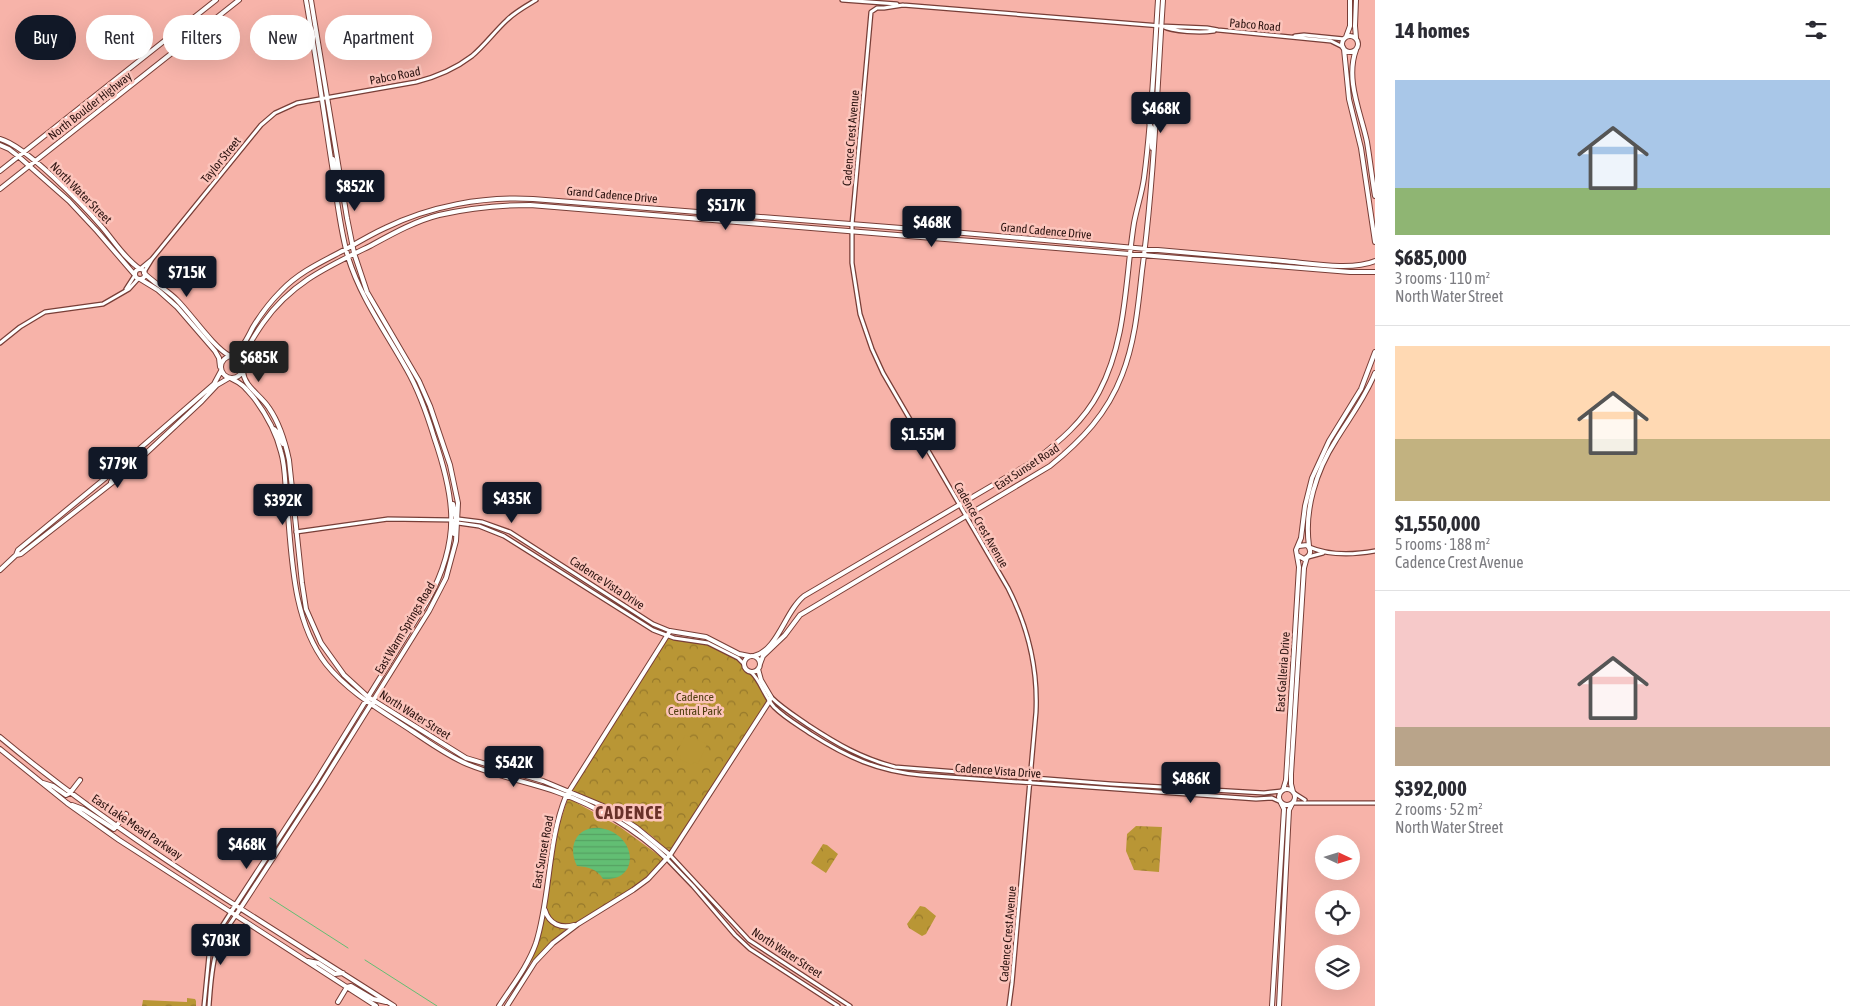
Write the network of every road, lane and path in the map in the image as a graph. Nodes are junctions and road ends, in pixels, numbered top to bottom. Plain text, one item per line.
1 (216, 0) edge
2 (239, 0) edge
3 (306, 0) edge
4 (311, 0) edge
5 (536, 0) edge
6 (842, 0) edge
7 (1158, 0) edge
8 (1163, 0) edge
9 (1350, 0) edge
10 (1356, 0) edge
11 (903, 5) junction
12 (309, 15) edge
13 (312, 15) edge
14 (1159, 26) junction
15 (1292, 37) junction
16 (1345, 38) junction
17 (1356, 38) junction
18 (315, 42) joint
19 (1344, 48) junction
20 (1356, 50) junction
21 (321, 98) junction
22 (327, 98) junction
23 (1151, 100) junction
24 (1149, 122) junction
25 (1156, 122) junction
26 (0, 139) edge
27 (0, 145) edge
28 (329, 148) junction
29 (24, 152) junction
30 (1153, 153) junction
31 (18, 156) junction
32 (35, 162) junction
33 (29, 167) junction
34 (0, 170) edge
35 (340, 178) junction
36 (0, 190) edge
37 (1375, 196) edge
38 (852, 224) junction
39 (852, 232) junction
40 (1375, 242) edge
41 (352, 245) junction
42 (1131, 248) junction
43 (346, 249) junction
44 (1145, 250) junction
45 (354, 253) junction
46 (1131, 254) junction
47 (1144, 255) junction
48 (348, 257) junction
49 (1375, 262) edge
50 (1282, 264) junction
51 (143, 271) junction
52 (1375, 271) edge
53 (137, 277) junction
54 (0, 343) edge
55 (1375, 352) edge
56 (230, 356) junction
57 (242, 364) junction
58 (221, 369) junction
59 (243, 371) junction
60 (1375, 373) edge
61 (230, 379) junction
62 (273, 429) junction
63 (134, 453) junction
64 (289, 460) junction
65 (110, 484) junction
66 (451, 499) junction
67 (959, 504) junction
68 (288, 508) junction
69 (966, 517) junction
70 (452, 520) junction
71 (458, 521) junction
72 (296, 532) junction
73 (1298, 546) junction
74 (1309, 547) junction
75 (454, 550) junction
76 (1375, 551) edge
77 (1326, 553) junction
78 (16, 555) junction
79 (1297, 556) junction
80 (1308, 557) junction
81 (0, 570) edge
82 (670, 631) junction
83 (667, 636) junction
84 (751, 656) junction
85 (744, 664) junction
86 (760, 664) junction
87 (758, 669) junction
88 (751, 672) junction
89 (771, 697) junction
90 (367, 699) junction
91 (372, 702) junction
92 (769, 702) junction
93 (0, 737) edge
94 (0, 749) edge
95 (1030, 778) junction
96 (80, 780) dead end
97 (1072, 781) junction
98 (41, 783) junction
99 (1030, 783) junction
100 (1111, 784) junction
101 (1069, 786) junction
102 (1134, 786) junction
103 (1116, 790) junction
104 (568, 791) junction
105 (1283, 791) junction
106 (70, 793) junction
107 (1294, 793) junction
108 (566, 796) junction
109 (1311, 801) junction
110 (1281, 802) junction
111 (68, 803) junction
112 (1292, 803) junction
113 (1375, 803) edge
114 (126, 814) dead end
115 (117, 827) junction
116 (286, 828) junction
117 (290, 832) junction
118 (670, 855) junction
119 (666, 859) junction
120 (236, 905) junction
121 (241, 908) junction
122 (544, 908) junction
123 (231, 912) junction
124 (236, 916) junction
125 (578, 924) junction
126 (305, 961) junction
127 (342, 973) junction
128 (347, 987) junction
129 (338, 1002) dead end
130 (388, 1002) junction
131 (204, 1006) edge
132 (210, 1006) edge
133 (376, 1006) edge
134 (394, 1006) edge
135 (499, 1006) edge
136 (507, 1006) edge
137 (838, 1006) edge
138 (850, 1006) edge
139 (1009, 1006) edge
140 (1272, 1006) edge
141 (1279, 1006) edge

1 - 29 main road, North Boulder Highway
2 - 32 main road, North Boulder Highway
3 - 12 main road, East Warm Springs Road
4 - 13 main road, East Warm Springs Road
5 - 22 street, Pabco Road
6 - 11 street, Pabco Road
7 - 14 main road, East Sunset Road
8 - 14 main road, East Sunset Road
9 - 16 main road
10 - 17 main road
11 - 14 street, Pabco Road
11 - 38 street, Cadence Crest Avenue
14 - 15 street, Pabco Road
14 - 23 main road, East Sunset Road
14 - 25 main road, East Sunset Road
15 - 16 street, Pabco Road
15 - 19 street, Pabco Road
16 - 17 main road
16 - 19 main road
17 - 20 main road
18 - 21 main road, East Warm Springs Road
18 - 22 main road, East Warm Springs Road
19 - 20 main road
19 - 40 main road
20 - 37 main road
21 - 22 street, Pabco Road
21 - 28 main road, East Warm Springs Road
21 - 51 street, Taylor Street
22 - 35 main road, East Warm Springs Road
23 - 24 main road, East Sunset Road
23 - 25 main road
24 - 30 main road
24 - 42 main road, East Sunset Road
25 - 30 main road, East Sunset Road
26 - 29 main road, North Water Street
27 - 31 main road, North Water Street
28 - 35 main road
28 - 43 main road, East Warm Springs Road
29 - 31 main road, North Boulder Highway
29 - 32 main road, North Water Street
30 - 44 main road, East Sunset Road
31 - 33 main road, North Water Street
31 - 34 main road, North Boulder Highway
32 - 33 main road, North Boulder Highway
32 - 51 main road, North Water Street
33 - 36 main road, North Boulder Highway
33 - 53 main road, North Water Street
35 - 41 main road, East Warm Springs Road
38 - 39 street, Cadence Crest Avenue
38 - 41 main road, Grand Cadence Drive
38 - 42 main road, Grand Cadence Drive
39 - 45 main road, Grand Cadence Drive
39 - 46 main road, Grand Cadence Drive
39 - 67 street, Cadence Crest Avenue
41 - 43 main road, Grand Cadence Drive
41 - 45 main road, East Warm Springs Road
42 - 44 main road, Grand Cadence Drive
42 - 46 main road, East Sunset Road
43 - 48 main road, East Warm Springs Road
43 - 56 main road, Grand Cadence Drive
44 - 47 main road, East Sunset Road
44 - 50 main road, Grand Cadence Drive
45 - 48 main road, Grand Cadence Drive
45 - 71 main road, East Warm Springs Road
46 - 47 main road, Grand Cadence Drive
46 - 67 main road, East Sunset Road
47 - 50 main road, Grand Cadence Drive
47 - 69 main road, East Sunset Road
48 - 57 main road, Grand Cadence Drive
48 - 66 main road, East Warm Springs Road
49 - 50 main road, Grand Cadence Drive
49 - 52 main road
50 - 52 main road, Grand Cadence Drive
51 - 53 main road
51 - 53 main road
51 - 56 main road, North Water Street
53 - 54 street
53 - 58 main road, North Water Street
55 - 73 main road
56 - 57 main road, North Water Street
56 - 58 main road
57 - 59 main road, North Water Street
58 - 61 main road, North Water Street
58 - 63 main road
59 - 61 main road
59 - 64 main road, North Water Street
60 - 74 main road
61 - 62 main road, North Water Street
61 - 65 main road
62 - 64 main road
62 - 68 main road, North Water Street
63 - 65 main road
63 - 78 main road
64 - 72 main road, North Water Street
65 - 78 main road
66 - 70 main road, East Warm Springs Road
66 - 71 main road
67 - 69 street, Cadence Crest Avenue
67 - 84 main road, East Sunset Road
68 - 72 main road
68 - 90 main road, North Water Street
69 - 86 main road, East Sunset Road
69 - 95 street, Cadence Crest Avenue
70 - 72 street
70 - 75 main road
70 - 90 main road, East Warm Springs Road
71 - 75 main road, East Warm Springs Road
71 - 82 street, Cadence Vista Drive
71 - 83 street, Cadence Vista Drive
72 - 90 main road, North Water Street
73 - 74 main road
73 - 79 main road
74 - 77 street
74 - 80 main road
75 - 91 main road, East Warm Springs Road
76 - 77 street
77 - 80 street
78 - 81 main road
79 - 80 main road
79 - 105 main road, East Galleria Drive
80 - 107 main road, East Galleria Drive
82 - 83 main road, East Sunset Road
82 - 84 main road, Cadence Vista Drive
83 - 85 street, Cadence Vista Drive
83 - 104 main road, East Sunset Road
84 - 85 main road
84 - 86 main road
85 - 88 main road
86 - 87 main road
87 - 88 main road
87 - 89 main road, Cadence Vista Drive
88 - 92 street, Cadence Vista Drive
89 - 92 main road
89 - 95 street, Cadence Vista Drive
90 - 91 main road, North Water Street
90 - 116 main road, East Warm Springs Road
91 - 104 main road, North Water Street
91 - 108 main road, North Water Street
91 - 117 main road, East Warm Springs Road
92 - 99 street, Cadence Vista Drive
92 - 118 main road
93 - 106 main road, East Lake Mead Parkway
94 - 98 main road, East Lake Mead Parkway
95 - 97 street, Cadence Vista Drive
95 - 99 street, Cadence Crest Avenue
96 - 106 main road
97 - 100 street, Cadence Vista Drive
97 - 101 street
98 - 106 main road
98 - 111 main road, East Lake Mead Parkway
99 - 101 street, Cadence Vista Drive
99 - 139 street, Cadence Crest Avenue
100 - 102 street, Cadence Vista Drive
100 - 103 street
101 - 103 street, Cadence Vista Drive
102 - 103 street
102 - 105 street, Cadence Vista Drive
103 - 110 street, Cadence Vista Drive
104 - 108 main road, East Sunset Road
104 - 118 main road, North Water Street
105 - 107 main road
105 - 110 main road
106 - 115 main road, East Lake Mead Parkway
107 - 109 street
107 - 112 main road
108 - 119 main road, North Water Street
108 - 122 main road, East Sunset Road
109 - 112 street
109 - 113 street
110 - 112 main road
110 - 140 main road
111 - 115 main road
111 - 123 main road, East Lake Mead Parkway
112 - 141 main road
114 - 115 main road
115 - 120 main road, East Lake Mead Parkway
116 - 117 main road
116 - 120 main road, East Warm Springs Road
117 - 121 main road, East Warm Springs Road
118 - 119 main road
118 - 138 street, North Water Street
119 - 125 main road
119 - 137 street, North Water Street
120 - 121 main road, East Lake Mead Parkway
120 - 123 main road, East Warm Springs Road
121 - 124 main road, East Warm Springs Road
121 - 127 main road, East Lake Mead Parkway
122 - 125 main road
122 - 135 main road, East Sunset Road
123 - 124 main road, East Lake Mead Parkway
123 - 131 street, East Warm Springs Road
124 - 126 main road, East Lake Mead Parkway
124 - 132 street, East Warm Springs Road
125 - 136 main road
126 - 127 main road
126 - 128 main road, East Lake Mead Parkway
127 - 130 main road, East Lake Mead Parkway
128 - 129 main road
128 - 130 main road
128 - 133 main road, East Lake Mead Parkway
130 - 134 main road, East Lake Mead Parkway

